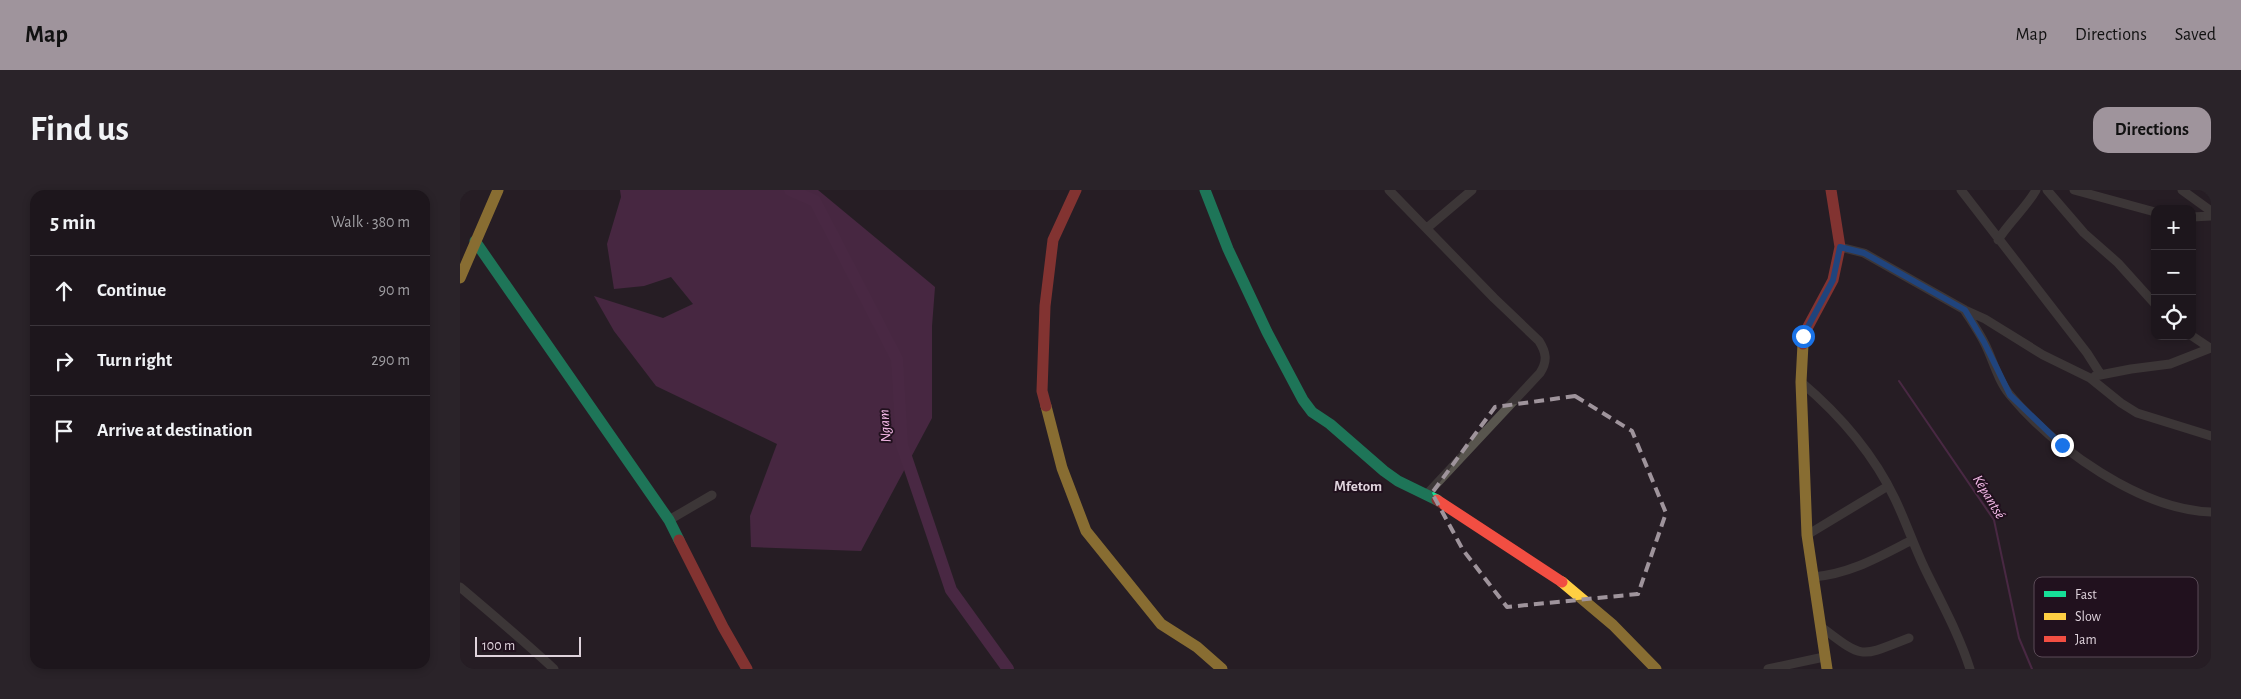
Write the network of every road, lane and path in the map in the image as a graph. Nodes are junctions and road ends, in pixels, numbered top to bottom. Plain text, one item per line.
1 (498, 190) edge
2 (1076, 190) edge
3 (1205, 190) edge
4 (1389, 190) edge
5 (1472, 190) edge
6 (1831, 190) edge
7 (1961, 190) edge
8 (2036, 190) edge
9 (2047, 190) edge
10 (2074, 190) edge
11 (2182, 190) edge
12 (2151, 211) edge
13 (2211, 211) edge
14 (2211, 216) edge
15 (2196, 217) edge
16 (1427, 228) junction
17 (1998, 240) junction
18 (476, 241) junction
19 (1840, 247) junction
20 (460, 278) edge
21 (2151, 300) edge
22 (1965, 310) junction
23 (2196, 339) edge
24 (2211, 348) edge
25 (2101, 375) junction
26 (2090, 378) junction
27 (1801, 382) junction
28 (2211, 436) edge
29 (1888, 486) junction
30 (1427, 494) junction
31 (712, 495) dead end
32 (2211, 512) edge
33 (670, 520) junction
34 (1806, 535) junction
35 (1912, 540) junction
36 (1813, 577) junction
37 (460, 587) edge
38 (1820, 626) junction
39 (1909, 638) dead end
40 (1824, 657) junction
41 (554, 669) edge
42 (747, 669) edge
43 (1222, 669) edge
44 (1656, 669) edge
45 (1768, 669) edge
46 (1827, 669) edge
47 (1970, 669) edge

1 - 18 street
2 - 43 street
3 - 30 street
4 - 16 street
5 - 16 street
6 - 19 street
7 - 17 street
8 - 17 street
9 - 21 street
10 - 12 street
11 - 13 street
14 - 15 street
16 - 30 street
17 - 25 street
18 - 20 street
18 - 33 street
19 - 22 street
19 - 27 street
22 - 26 street
22 - 32 street
23 - 24 street
24 - 25 street
25 - 26 street
26 - 28 street
27 - 29 street
27 - 34 street
29 - 34 street
29 - 35 street
30 - 44 street
31 - 33 street
33 - 42 street
34 - 36 street
35 - 36 street
35 - 47 street
36 - 38 street
37 - 41 street
38 - 39 street
38 - 40 street
40 - 45 street
40 - 46 street

